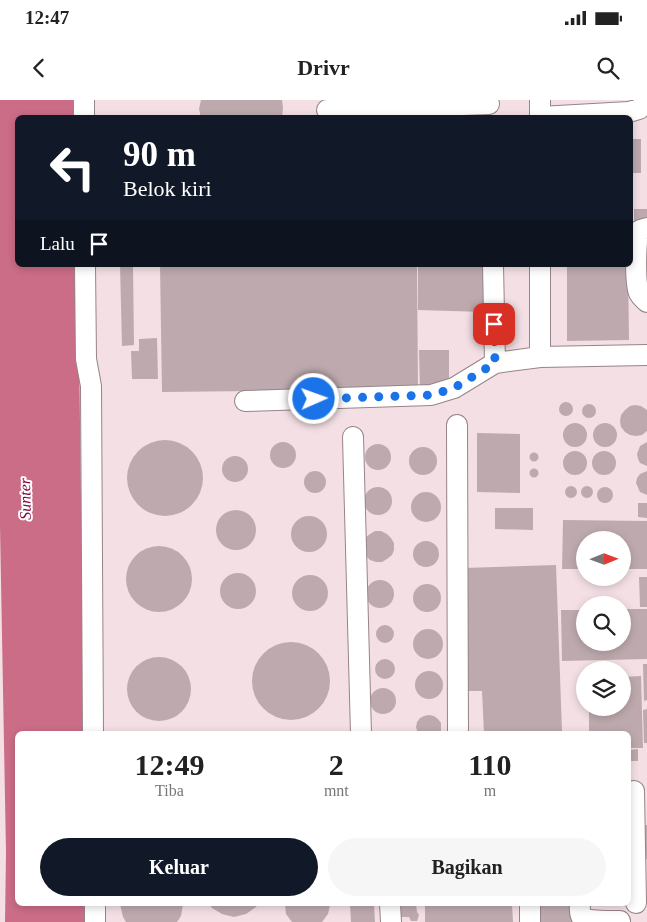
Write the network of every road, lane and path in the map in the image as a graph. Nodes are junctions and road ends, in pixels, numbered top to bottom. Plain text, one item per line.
1 (84, 100) edge
2 (540, 100) edge
3 (646, 100) edge
4 (489, 107) edge
5 (327, 109) edge
6 (84, 115) edge
7 (540, 115) edge
8 (576, 115) edge
9 (647, 228) edge
10 (85, 267) edge
11 (493, 267) edge
12 (540, 267) edge
13 (647, 302) edge
14 (647, 355) edge
15 (540, 358) junction
16 (495, 363) junction
17 (244, 401) dead end
18 (457, 425) dead end
19 (353, 437) dead end
20 (93, 731) edge
21 (361, 731) edge
22 (458, 731) edge
23 (636, 791) edge
24 (636, 902) dead end
25 (95, 906) edge
26 (390, 906) edge
27 (530, 906) edge
28 (580, 906) edge
29 (620, 921) edge
30 (95, 922) edge
31 (391, 922) edge
32 (530, 922) edge

1 - 6 lane
2 - 7 lane
3 - 8 lane
4 - 5 lane
9 - 13 lane
10 - 20 lane
11 - 16 lane
12 - 15 lane
14 - 15 lane
15 - 16 lane
16 - 17 lane
18 - 22 lane
19 - 21 lane
23 - 24 lane
25 - 30 lane
26 - 31 lane
27 - 32 lane
28 - 29 lane

